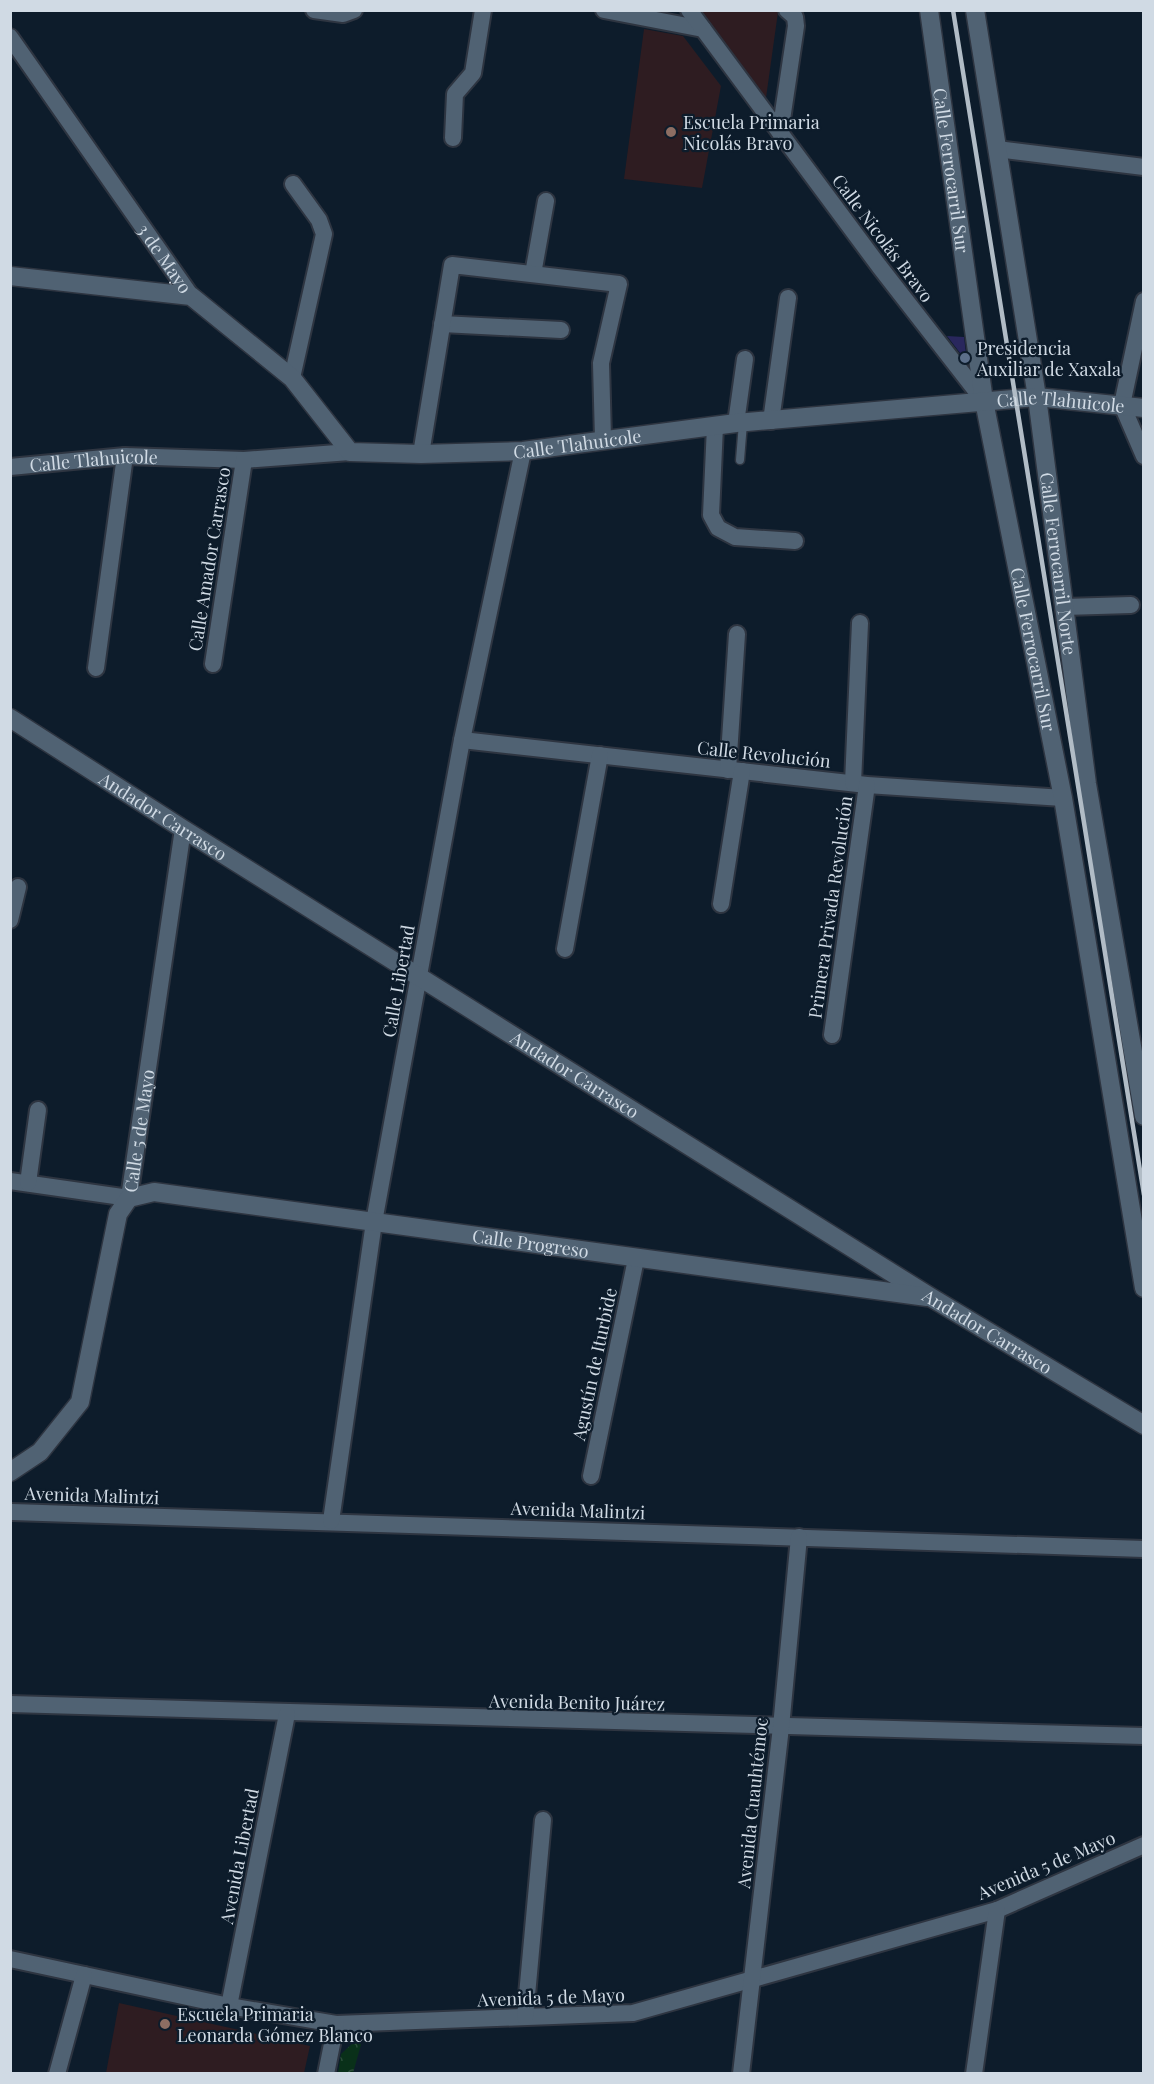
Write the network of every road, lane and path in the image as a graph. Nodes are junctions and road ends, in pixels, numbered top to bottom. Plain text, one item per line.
1 (314, 10) edge
2 (354, 10) edge
3 (483, 10) edge
4 (604, 10) edge
5 (689, 10) edge
6 (929, 10) edge
7 (975, 10) edge
8 (791, 14) edge
9 (703, 29) junction
10 (10, 37) edge
11 (780, 133) junction
12 (453, 138) dead end
13 (997, 149) junction
14 (1143, 167) edge
15 (293, 184) dead end
16 (546, 201) dead end
17 (533, 274) junction
18 (10, 276) edge
19 (191, 296) junction
20 (788, 298) dead end
21 (1143, 301) edge
22 (442, 324) junction
23 (561, 330) dead end
24 (745, 359) dead end
25 (292, 378) junction
26 (1037, 397) junction
27 (984, 401) junction
28 (1122, 405) junction
29 (1143, 408) edge
30 (771, 421) junction
31 (740, 423) junction
32 (715, 426) junction
33 (603, 439) junction
34 (523, 451) junction
35 (350, 452) junction
36 (421, 454) junction
37 (125, 456) junction
38 (1143, 456) edge
39 (244, 460) junction
40 (740, 460) dead end
41 (10, 467) edge
42 (795, 541) dead end
43 (1131, 605) dead end
44 (1064, 607) junction
45 (860, 623) dead end
46 (737, 634) dead end
47 (213, 664) dead end
48 (96, 668) dead end
49 (10, 718) edge
50 (462, 740) junction
51 (600, 755) junction
52 (735, 770) junction
53 (860, 784) junction
54 (1063, 798) junction
55 (183, 829) junction
56 (18, 887) dead end
57 (721, 904) dead end
58 (10, 920) edge
59 (565, 949) dead end
60 (419, 974) junction
61 (832, 1035) dead end
62 (38, 1110) dead end
63 (1143, 1116) edge
64 (10, 1181) edge
65 (28, 1183) junction
66 (129, 1198) junction
67 (375, 1222) junction
68 (636, 1259) junction
69 (1143, 1288) edge
70 (932, 1298) junction
71 (1143, 1425) edge
72 (10, 1472) edge
73 (591, 1476) dead end
74 (11, 1513) edge
75 (331, 1521) junction
76 (799, 1536) junction
77 (1143, 1549) edge
78 (10, 1704) edge
79 (287, 1714) junction
80 (781, 1726) junction
81 (1143, 1736) edge
82 (543, 1820) dead end
83 (1143, 1845) edge
84 (997, 1910) junction
85 (10, 1959) edge
86 (84, 1975) junction
87 (752, 1978) junction
88 (229, 2006) junction
89 (525, 2017) junction
90 (336, 2024) junction
91 (57, 2073) edge
92 (326, 2073) edge
93 (741, 2073) edge
94 (974, 2073) edge

1 - 2 street
3 - 12 street
4 - 9 street
5 - 9 street, Calle Nicolás Bravo
6 - 27 main road, Calle Ferrocarril Sur
7 - 13 main road, Calle Ferrocarril Norte
8 - 11 street
9 - 11 street, Calle Nicolás Bravo
10 - 19 street, 3 de Mayo
11 - 27 street, Calle Nicolás Bravo
13 - 14 street
13 - 26 main road, Calle Ferrocarril Norte
15 - 25 street
16 - 17 street
17 - 22 street
17 - 33 street
18 - 19 main road
19 - 25 main road, 3 de Mayo
20 - 30 street
21 - 28 street
22 - 23 street
22 - 36 street
24 - 31 street
25 - 35 main road, 3 de Mayo
26 - 27 main road, Calle Tlahuicole
26 - 28 main road, Calle Tlahuicole
26 - 44 main road, Calle Ferrocarril Norte
27 - 30 main road, Calle Tlahuicole
27 - 54 main road, Calle Ferrocarril Sur
28 - 29 main road, Calle Tlahuicole
28 - 38 street
30 - 31 main road, Calle Tlahuicole
31 - 32 main road, Calle Tlahuicole
31 - 40 lane
32 - 33 main road, Calle Tlahuicole
32 - 42 street
33 - 34 main road, Calle Tlahuicole
34 - 36 main road, Calle Tlahuicole
34 - 50 street, Calle Libertad
35 - 36 main road, Calle Tlahuicole
35 - 39 street, Calle Tlahuicole
37 - 39 street, Calle Tlahuicole
37 - 41 street, Calle Tlahuicole
37 - 48 street
39 - 47 street, Calle Amador Carrasco
43 - 44 street
44 - 63 main road, Calle Ferrocarril Norte
45 - 53 street, Primera Privada Revolución
46 - 52 street
49 - 55 main road, Andador Carrasco
50 - 51 street, Calle Revolución
50 - 60 street, Calle Libertad
51 - 52 street, Calle Revolución
51 - 59 street
52 - 53 street, Calle Revolución
52 - 57 street
53 - 54 street, Calle Revolución
53 - 61 street, Primera Privada Revolución
54 - 69 main road, Calle Ferrocarril Sur
55 - 60 main road, Andador Carrasco
55 - 66 street, Calle 5 de Mayo
56 - 58 street
60 - 67 street, Calle Libertad
60 - 70 main road, Andador Carrasco
62 - 65 street
64 - 65 street
65 - 66 street
66 - 67 main road, Calle Progreso
66 - 72 main road, Calle 5 de Mayo
67 - 68 main road, Calle Progreso
67 - 75 street, Calle Libertad
68 - 70 main road, Calle Progreso
68 - 73 street, Agustín de Iturbide
70 - 71 main road, Andador Carrasco
74 - 75 street, Avenida Malintzi
75 - 76 street, Avenida Malintzi
76 - 77 street, Avenida Malintzi
76 - 80 street, Avenida Cuauhtémoc
78 - 79 street, Avenida Benito Juárez
79 - 80 street, Avenida Benito Juárez
79 - 88 street, Avenida Libertad
80 - 81 street, Avenida Benito Juárez
80 - 87 street, Avenida Cuauhtémoc
82 - 89 street
83 - 84 street, Avenida 5 de Mayo
84 - 87 street, Avenida 5 de Mayo
84 - 94 street
85 - 86 street, Avenida 5 de Mayo
86 - 88 street, Avenida 5 de Mayo
86 - 91 street
87 - 89 street, Avenida 5 de Mayo
87 - 93 street, Avenida Cuauhtémoc
88 - 90 street, Avenida 5 de Mayo
89 - 90 street, Avenida 5 de Mayo
90 - 92 street

